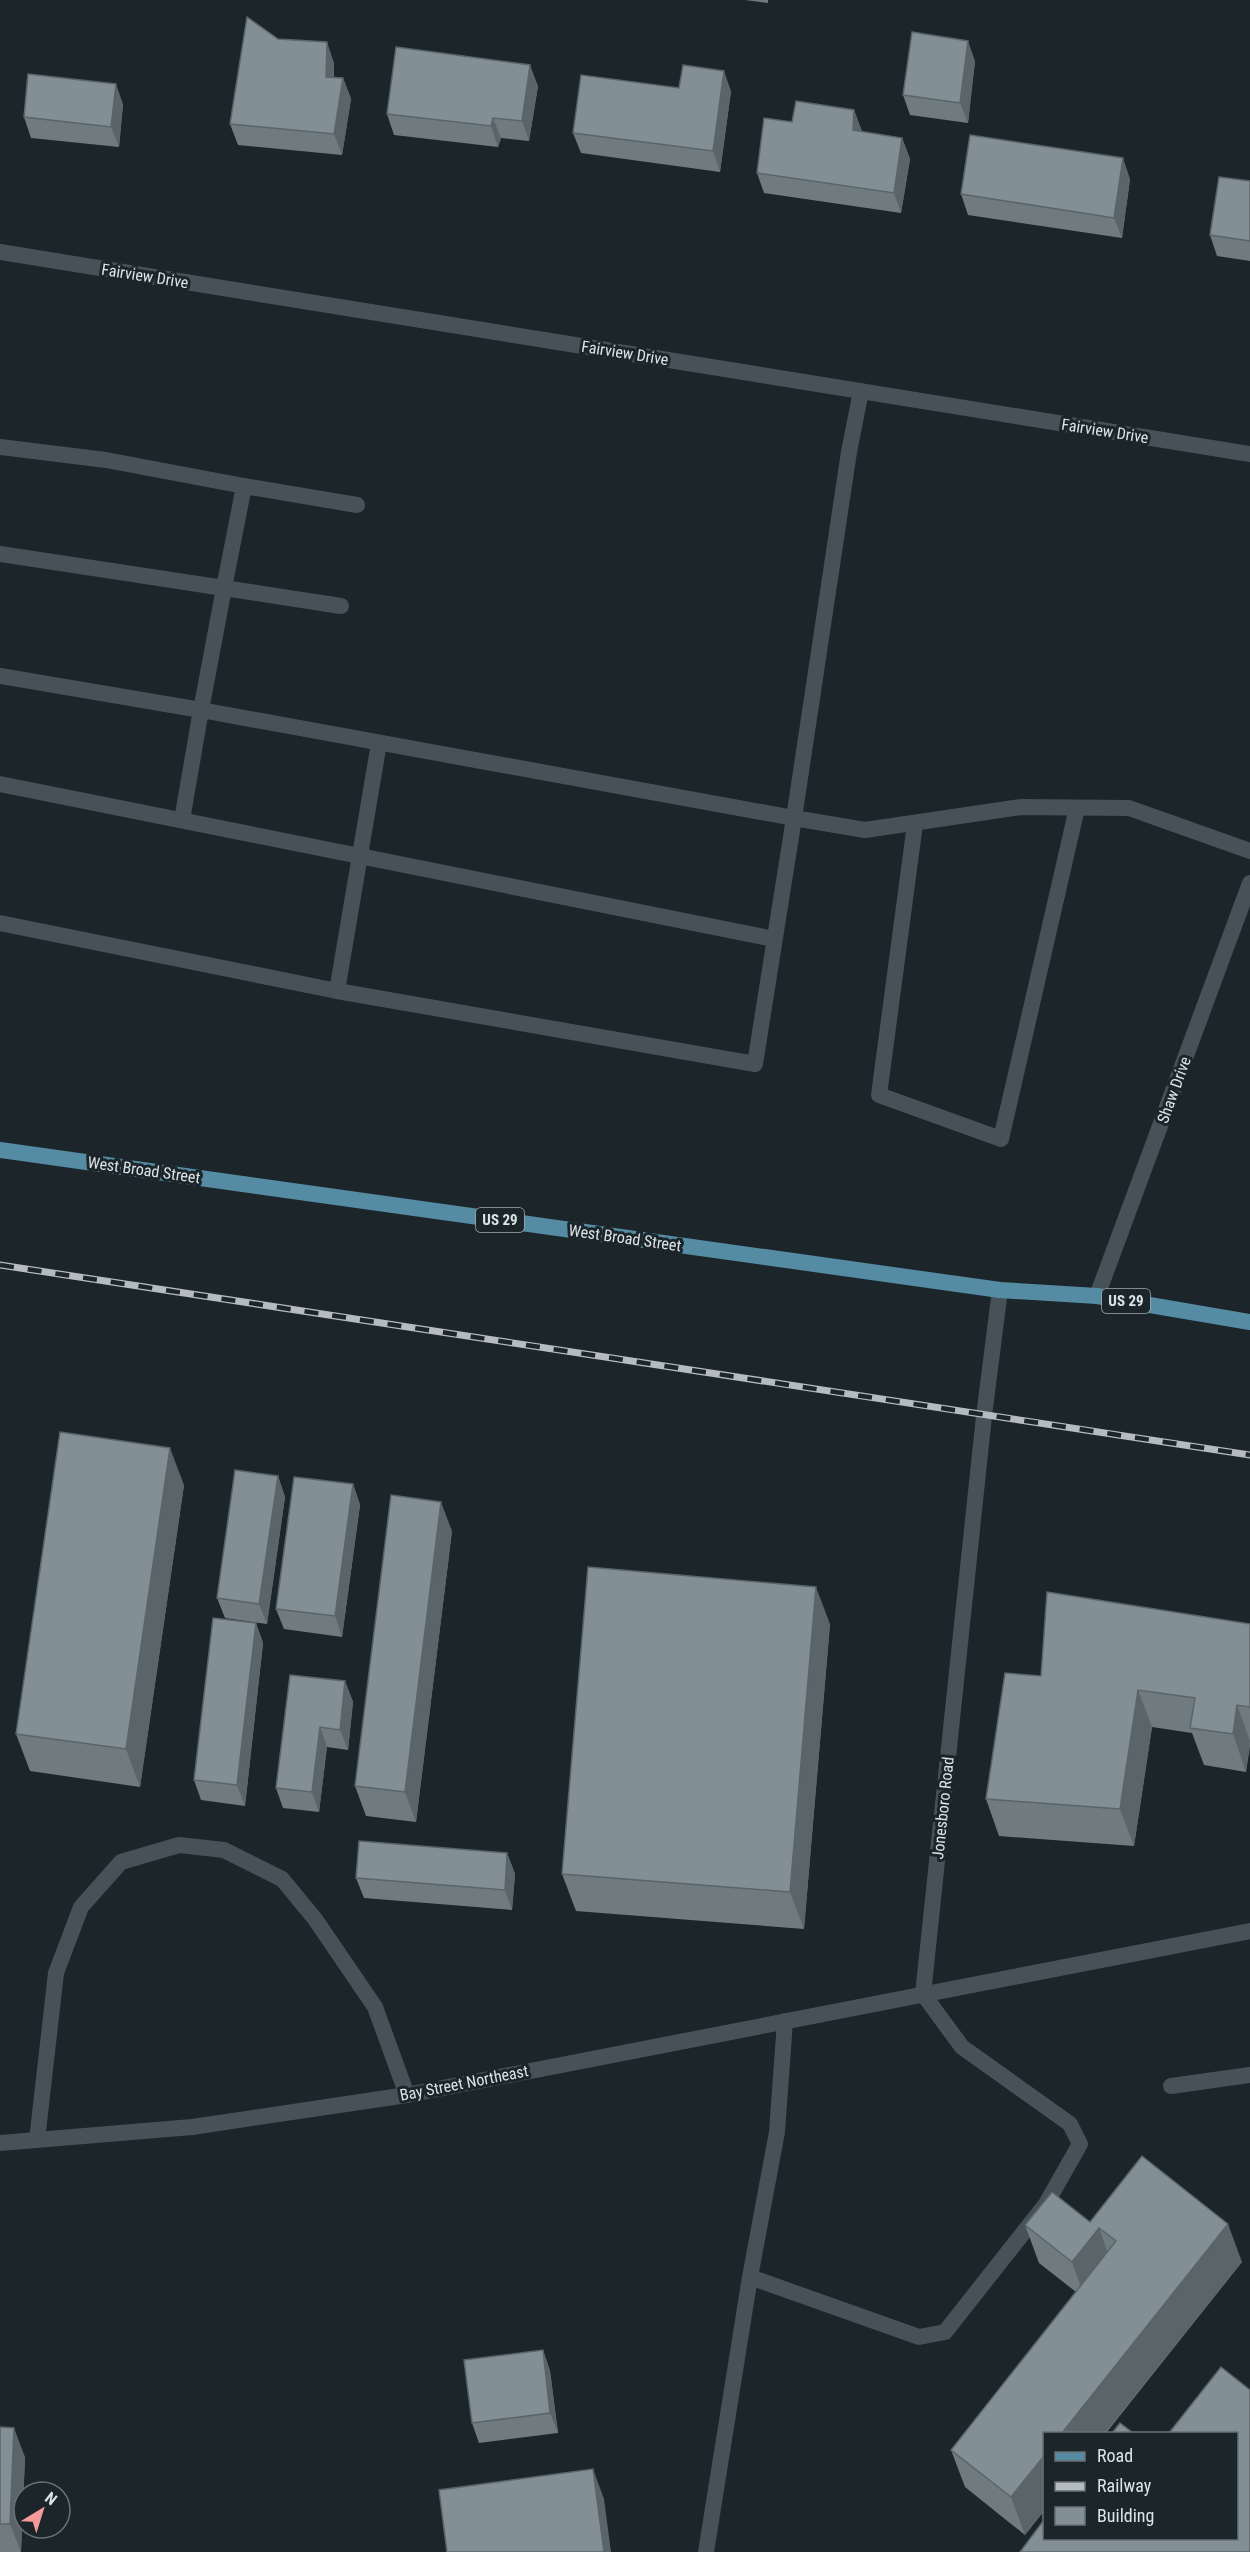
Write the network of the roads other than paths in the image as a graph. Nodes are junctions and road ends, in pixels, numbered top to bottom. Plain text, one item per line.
1 (0, 252) edge
2 (861, 391) junction
3 (0, 447) edge
4 (1250, 454) edge
5 (244, 486) junction
6 (357, 505) dead end
7 (0, 554) edge
8 (224, 588) junction
9 (341, 606) dead end
10 (0, 676) edge
11 (201, 710) junction
12 (379, 742) junction
13 (0, 784) edge
14 (1077, 807) junction
15 (794, 818) junction
16 (182, 820) junction
17 (915, 824) junction
18 (1250, 851) edge
19 (360, 855) junction
20 (1250, 883) edge
21 (0, 922) edge
22 (774, 939) junction
23 (337, 991) junction
24 (0, 1150) edge
25 (1000, 1290) junction
26 (1097, 1296) junction
27 (1250, 1322) edge
28 (1250, 1931) edge
29 (923, 1994) junction
30 (785, 2021) junction
31 (1250, 2075) edge
32 (1171, 2086) dead end
33 (407, 2095) junction
34 (37, 2140) junction
35 (0, 2143) edge
36 (750, 2277) junction
37 (706, 2552) edge

1 - 2 street, Fairview Drive
2 - 4 street, Fairview Drive
2 - 15 street
3 - 5 street
5 - 6 street
5 - 8 street
7 - 8 street
8 - 9 street
8 - 11 street
10 - 11 street
11 - 12 street
11 - 16 street
12 - 15 street
12 - 19 street
13 - 16 street
14 - 17 street
14 - 17 street
14 - 18 street
15 - 17 street
15 - 22 street
16 - 19 street
19 - 22 street
19 - 23 street
20 - 26 street, Shaw Drive
21 - 23 street
22 - 23 street
24 - 25 main road, West Broad Street / US 29
25 - 26 main road, West Broad Street / US 29
25 - 29 street, Jonesboro Road
26 - 27 main road, West Broad Street / US 29
28 - 29 street
29 - 30 street, Bay Street Northeast
29 - 36 street
30 - 33 street, Bay Street Northeast
30 - 36 street
31 - 32 street
33 - 34 street, Bay Street Northeast
33 - 34 street
34 - 35 street, Bay Street Northeast
36 - 37 street

